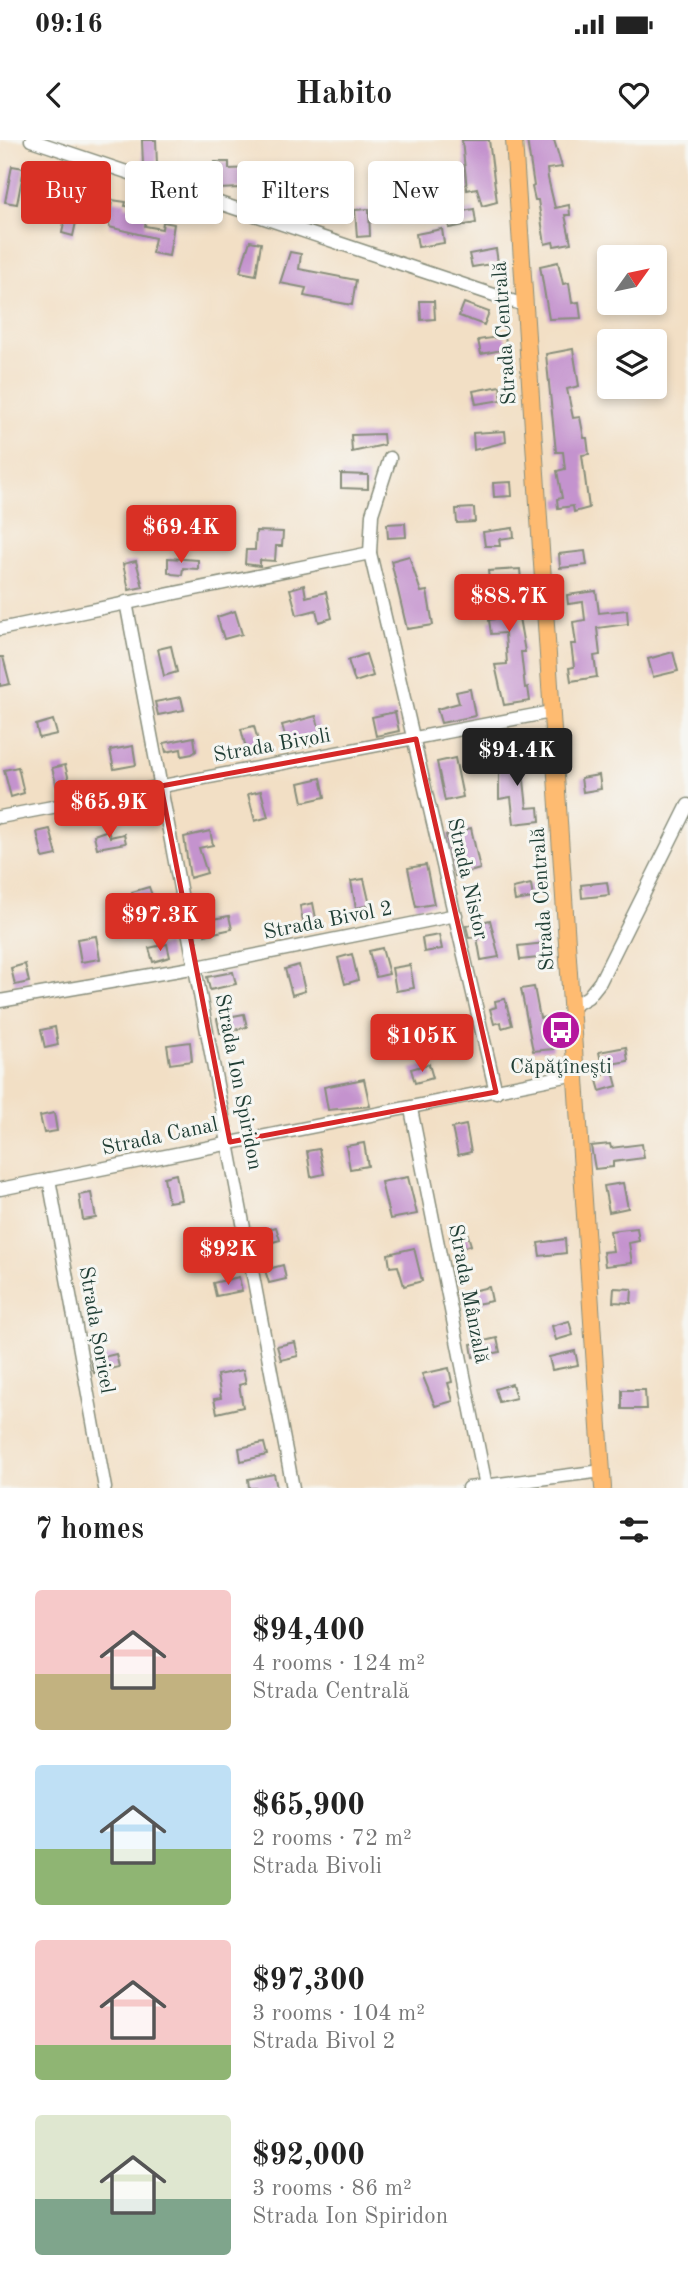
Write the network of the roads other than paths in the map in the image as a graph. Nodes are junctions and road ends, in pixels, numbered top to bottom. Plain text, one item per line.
1 (31, 140) edge
2 (514, 140) edge
3 (524, 305) junction
4 (390, 458) dead end
5 (370, 553) junction
6 (127, 602) junction
7 (0, 629) edge
8 (551, 712) junction
9 (416, 739) junction
10 (161, 786) junction
11 (688, 805) edge
12 (0, 817) edge
13 (456, 915) junction
14 (197, 968) junction
15 (0, 1001) edge
16 (571, 1007) junction
17 (576, 1074) junction
18 (496, 1092) junction
19 (411, 1109) junction
20 (230, 1142) junction
21 (49, 1179) junction
22 (0, 1189) edge
23 (602, 1471) junction
24 (486, 1486) edge
25 (105, 1488) edge
26 (292, 1488) edge
27 (468, 1488) edge
28 (603, 1488) edge

1 - 3 street
2 - 3 main road, Strada Centrală
3 - 8 main road, Strada Centrală
4 - 5 street, Strada Nistor
5 - 6 street
5 - 9 street, Strada Nistor
6 - 7 street
6 - 10 street, Strada Ion Spiridon
8 - 9 street, Strada Bivoli
8 - 16 main road, Strada Centrală
9 - 10 street, Strada Bivoli
9 - 13 street, Strada Nistor
10 - 12 street, Strada Bivoli
10 - 14 street, Strada Ion Spiridon
11 - 16 street
13 - 14 street, Strada Bivol 2
13 - 18 street, Strada Nistor
14 - 15 street, Strada Bivol 2
14 - 20 street, Strada Ion Spiridon
16 - 17 main road, Strada Centrală
17 - 18 street, Strada Canal
17 - 23 main road, Strada Centrală
18 - 19 street, Strada Canal
19 - 20 street, Strada Canal
19 - 24 street, Strada Mânzală
20 - 21 street, Strada Canal
20 - 26 street, Strada Ion Spiridon
21 - 22 street, Strada Canal
21 - 25 street, Strada Șoricel
23 - 24 street
23 - 28 main road, Strada Centrală
24 - 27 street

